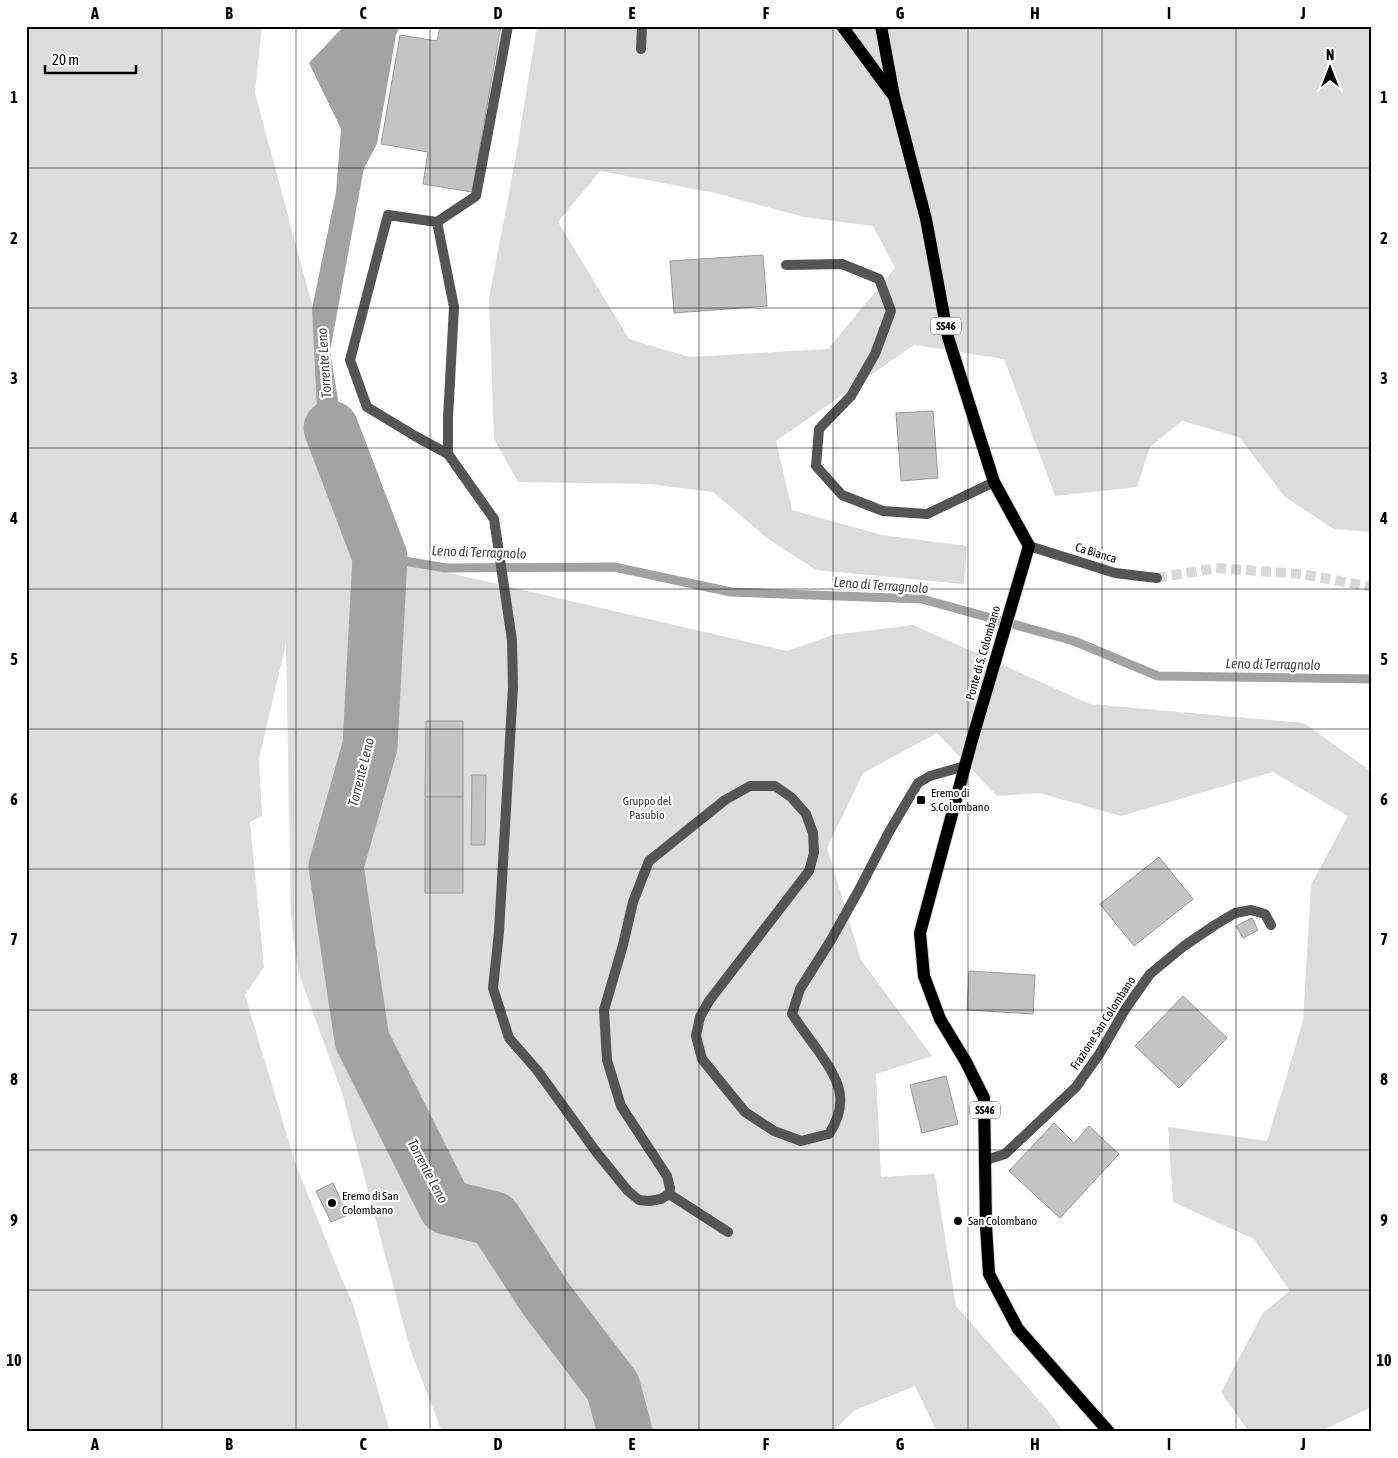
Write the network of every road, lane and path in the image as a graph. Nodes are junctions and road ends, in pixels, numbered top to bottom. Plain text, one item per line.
1 (508, 26) edge
2 (642, 26) edge
3 (842, 26) edge
4 (881, 26) edge
5 (641, 49) dead end
6 (894, 96) junction
7 (437, 222) junction
8 (786, 264) dead end
9 (448, 454) junction
10 (994, 482) junction
11 (1029, 546) junction
12 (1157, 578) tunnel mouth
13 (965, 766) junction
14 (1271, 925) dead end
15 (986, 1160) junction
16 (669, 1194) junction
17 (728, 1232) dead end
18 (1109, 1432) edge

1 - 7 street
2 - 5 street
3 - 6 main road, SS46
4 - 6 main road
6 - 10 main road, SS46
7 - 9 street
7 - 9 street
8 - 10 street
9 - 16 street
10 - 11 main road, SS46
11 - 12 street, Ca Bianca
11 - 13 main road, Ponte di S. Colombano / SS46
13 - 15 main road, SS46
13 - 16 street
14 - 15 street, Frazione San Colombano
15 - 18 main road, SS46
16 - 17 street

